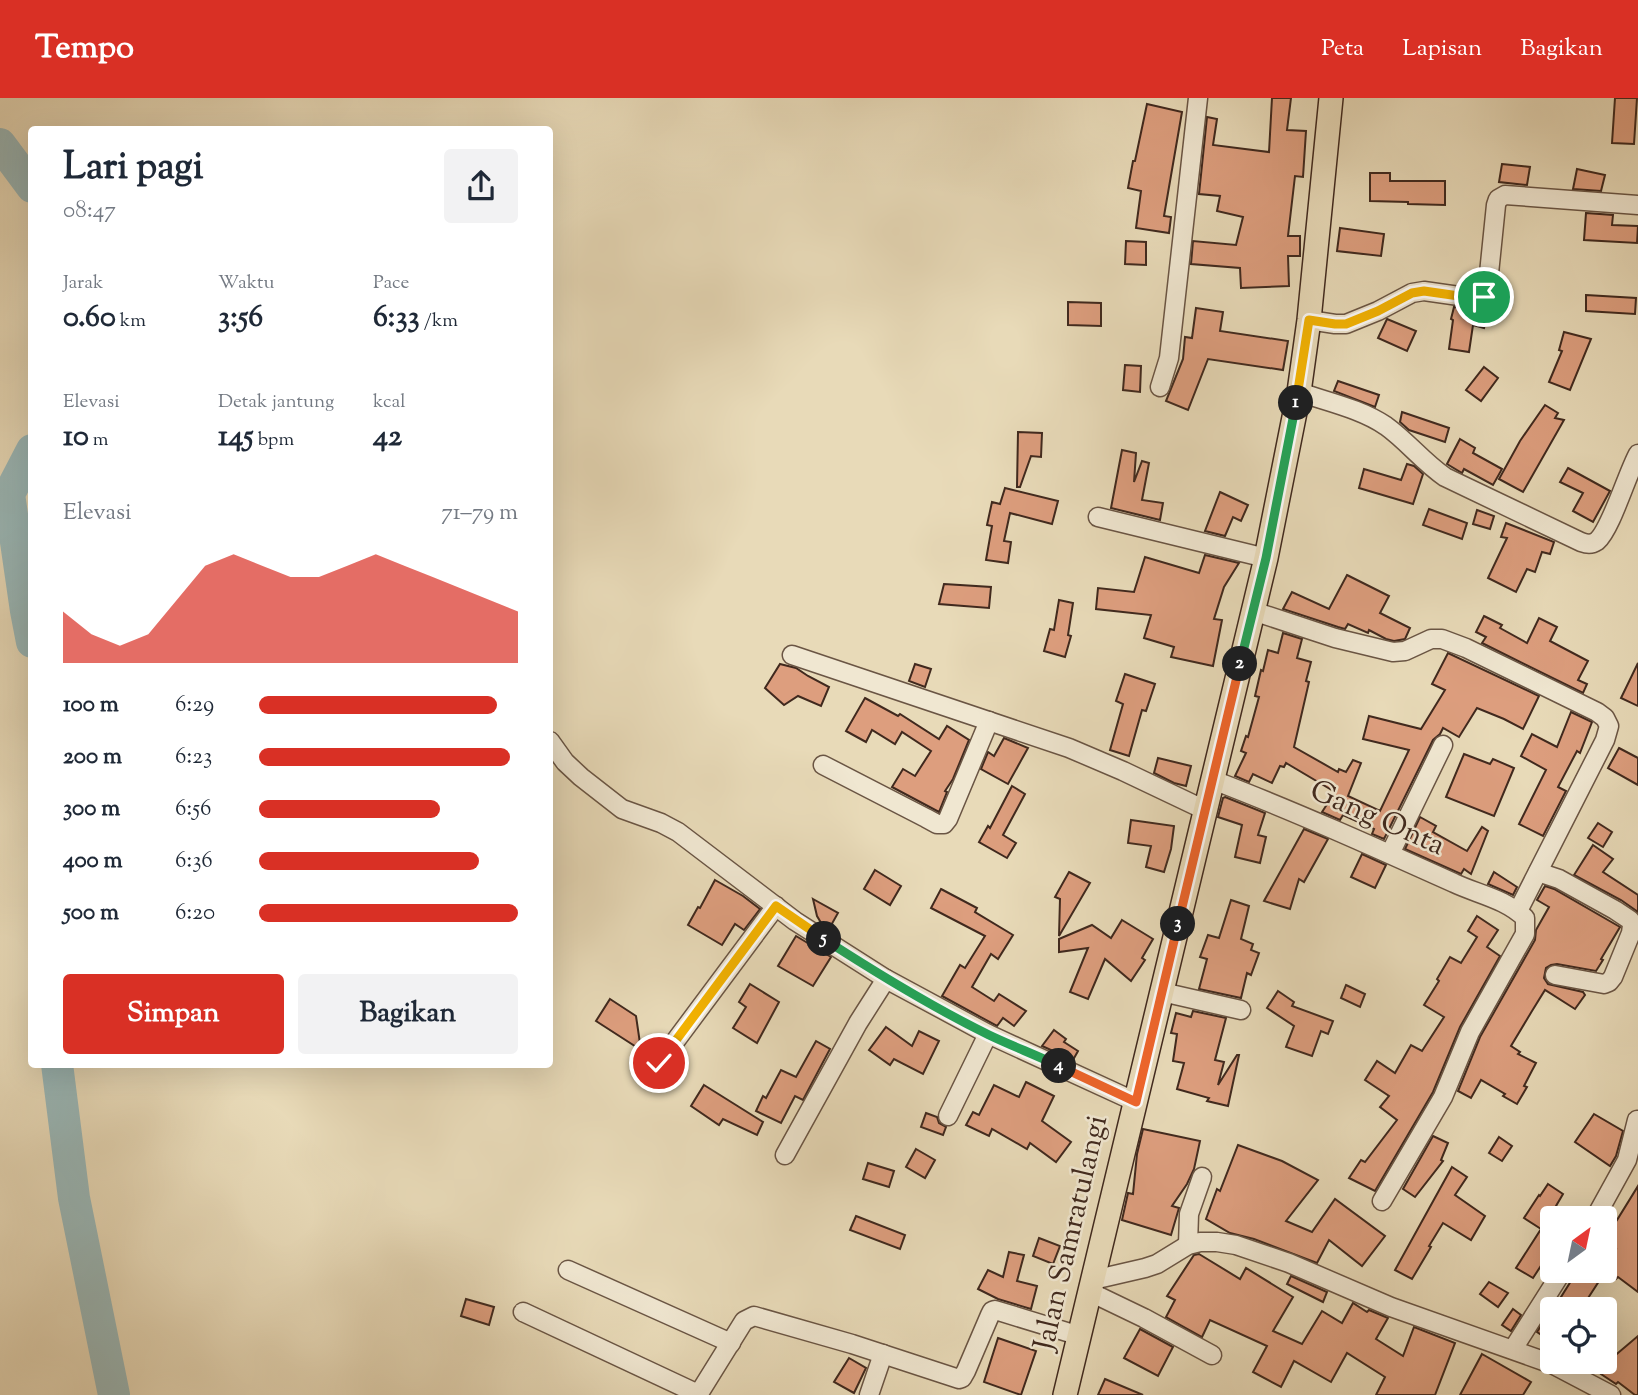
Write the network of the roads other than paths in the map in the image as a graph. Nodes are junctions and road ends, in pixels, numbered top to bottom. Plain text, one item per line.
1 (1198, 98) edge
2 (1331, 98) edge
3 (1638, 205) edge
4 (1309, 320) junction
5 (1160, 387) dead end
6 (1299, 392) junction
7 (1638, 454) edge
8 (1098, 517) dead end
9 (1266, 558) junction
10 (1253, 611) junction
11 (792, 655) dead end
12 (989, 721) junction
13 (553, 745) edge
14 (1443, 745) dead end
15 (823, 765) dead end
16 (1213, 780) junction
17 (1205, 810) junction
18 (1390, 854) junction
19 (1538, 872) junction
20 (776, 906) junction
21 (1518, 911) junction
22 (1555, 975) dead end
23 (886, 979) junction
24 (1162, 992) junction
25 (1241, 1010) dead end
26 (988, 1034) junction
27 (659, 1063) dead end
28 (1136, 1102) junction
29 (948, 1116) dead end
30 (1637, 1120) edge
31 (785, 1155) dead end
32 (1202, 1177) dead end
33 (1382, 1201) dead end
34 (1602, 1206) edge
35 (1188, 1245) junction
36 (568, 1270) dead end
37 (1555, 1283) edge
38 (1092, 1286) junction
39 (523, 1312) dead end
40 (1080, 1336) junction
41 (731, 1343) junction
42 (1513, 1349) junction
43 (883, 1354) junction
44 (1212, 1355) dead end
45 (698, 1395) edge
46 (869, 1395) edge
47 (1065, 1395) edge
48 (1611, 1395) edge

1 - 5 street
2 - 4 main road, Jalan Samratulangi
3 - 4 street
4 - 6 main road, Jalan Samratulangi
6 - 7 street
6 - 9 main road, Jalan Samratulangi
8 - 9 street
9 - 10 main road, Jalan Samratulangi
10 - 16 main road, Jalan Samratulangi
10 - 19 street
11 - 12 street
12 - 15 street
12 - 17 street
13 - 20 street
14 - 18 street
16 - 17 main road, Jalan Samratulangi
16 - 18 street, Gang Onta
17 - 24 main road, Jalan Samratulangi
18 - 21 street, Gang Onta
19 - 21 street
19 - 22 street
20 - 23 street
20 - 27 street
21 - 33 street
23 - 26 street
23 - 31 street
24 - 25 street
24 - 28 main road, Jalan Samratulangi
26 - 28 street
26 - 29 street
28 - 38 main road, Jalan Samratulangi
30 - 34 street
32 - 35 street
35 - 38 street
35 - 42 street
36 - 41 street
37 - 42 street
38 - 40 main road, Jalan Samratulangi
38 - 44 street
39 - 45 street
40 - 43 street
40 - 47 main road, Jalan Samratulangi
41 - 43 street
41 - 45 street
42 - 48 street
43 - 46 street

